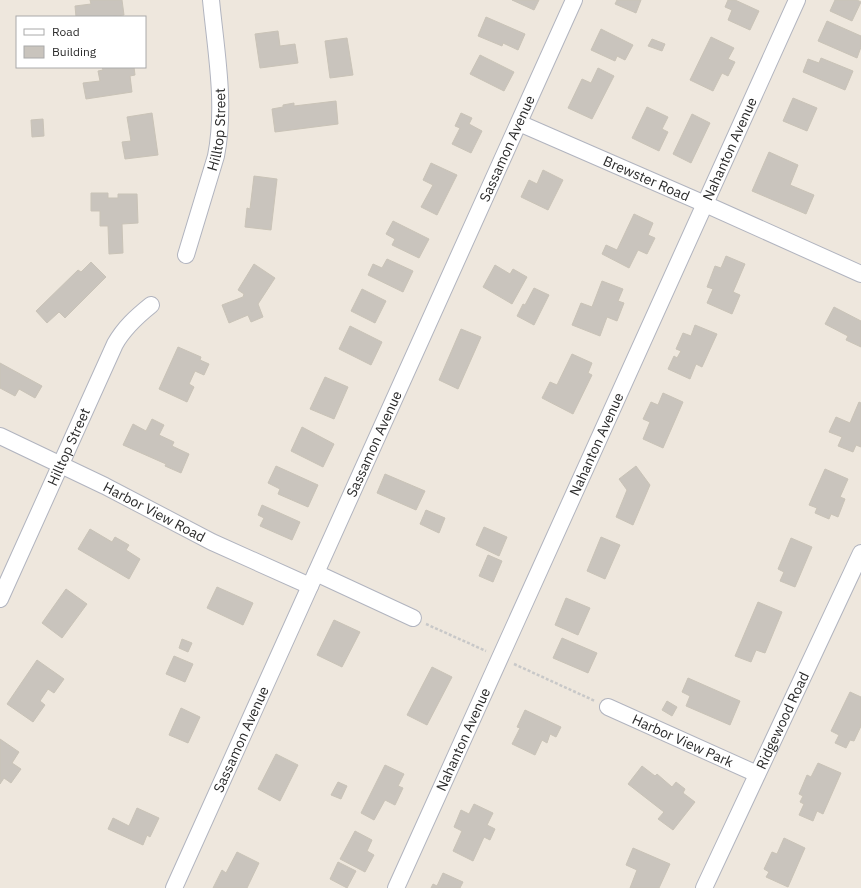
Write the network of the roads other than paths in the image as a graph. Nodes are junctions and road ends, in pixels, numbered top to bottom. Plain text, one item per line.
1 (211, 0) edge
2 (574, 0) edge
3 (797, 0) edge
4 (518, 123) junction
5 (705, 204) junction
6 (186, 255) dead end
7 (861, 274) edge
8 (151, 305) dead end
9 (0, 436) edge
10 (60, 465) junction
11 (861, 553) edge
12 (313, 579) junction
13 (0, 600) edge
14 (413, 618) dead end
15 (608, 707) dead end
16 (757, 774) junction
17 (174, 888) edge
18 (396, 888) edge
19 (704, 888) edge

1 - 6 street, Hilltop Street
2 - 4 street, Sassamon Avenue
3 - 5 street, Nahanton Avenue
4 - 5 street, Brewster Road
4 - 12 street, Sassamon Avenue
5 - 7 street, Brewster Road
5 - 18 street, Nahanton Avenue
8 - 10 street, Hilltop Street
9 - 10 street, Harbor View Road
10 - 12 street, Harbor View Road
10 - 13 street, Hilltop Street
11 - 16 street, Ridgewood Road
12 - 14 street
12 - 17 street, Sassamon Avenue
15 - 16 street, Harbor View Park
16 - 19 street, Ridgewood Road

